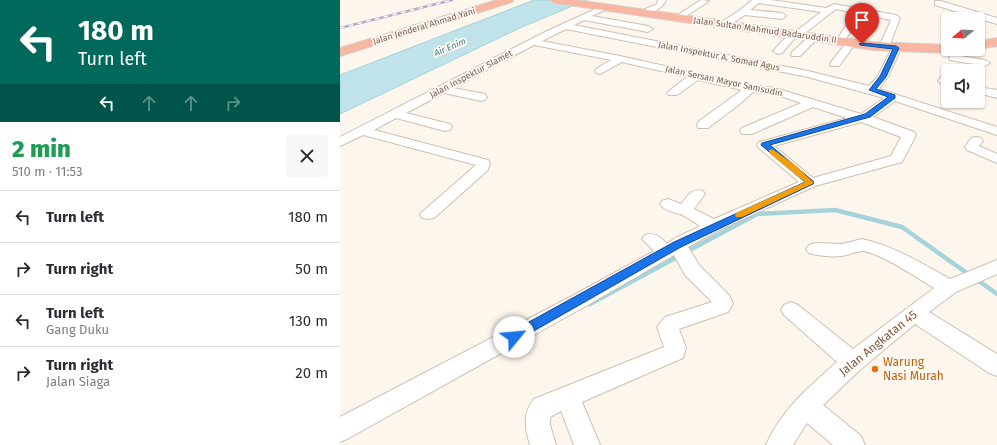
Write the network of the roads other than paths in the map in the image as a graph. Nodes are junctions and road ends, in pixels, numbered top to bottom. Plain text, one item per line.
1 (495, 0) edge
2 (508, 0) edge
3 (555, 0) edge
4 (662, 0) edge
5 (757, 0) edge
6 (848, 0) edge
7 (705, 1) dead end
8 (804, 3) edge
9 (938, 3) dead end
10 (602, 8) junction
11 (830, 9) junction
12 (743, 12) junction
13 (644, 13) junction
14 (782, 16) dead end
15 (582, 17) junction
16 (677, 18) junction
17 (855, 19) dead end
18 (997, 21) edge
19 (723, 25) junction
20 (565, 26) junction
21 (648, 29) dead end
22 (795, 35) junction
23 (813, 38) junction
24 (533, 42) junction
25 (846, 42) junction
26 (997, 42) edge
27 (985, 44) edge
28 (890, 47) junction
29 (340, 48) edge
30 (778, 51) dead end
31 (941, 51) edge
32 (340, 52) edge
33 (796, 54) dead end
34 (961, 56) edge
35 (620, 59) junction
36 (985, 63) dead end
37 (834, 64) dead end
38 (600, 72) dead end
39 (696, 76) junction
40 (750, 88) junction
41 (443, 89) junction
42 (872, 90) junction
43 (985, 91) edge
44 (673, 93) dead end
45 (997, 94) edge
46 (481, 97) dead end
47 (893, 97) junction
48 (811, 103) junction
49 (396, 114) junction
50 (861, 117) junction
51 (703, 125) dead end
52 (445, 126) dead end
53 (747, 130) dead end
54 (363, 131) junction
55 (997, 131) edge
56 (976, 141) dead end
57 (340, 142) edge
58 (997, 159) edge
59 (810, 183) junction
60 (698, 194) dead end
61 (668, 204) dead end
62 (684, 210) junction
63 (428, 214) dead end
64 (713, 226) junction
65 (668, 246) junction
66 (815, 249) dead end
67 (991, 269) edge
68 (956, 284) junction
69 (791, 310) dead end
70 (914, 313) junction
71 (853, 362) junction
72 (997, 366) edge
73 (568, 398) junction
74 (805, 406) junction
75 (340, 430) edge
76 (543, 445) edge
77 (587, 445) edge
78 (779, 445) edge
79 (852, 445) edge

1 - 29 highway
2 - 32 highway, Jalan Jenderal Ahmad Yani
3 - 10 highway, Jalan Sultan Mahmud Badaruddin II
4 - 13 street
5 - 8 street
5 - 12 street
6 - 11 street
7 - 16 street
8 - 11 street
9 - 18 street
10 - 13 highway, Jalan Sultan Mahmud Badaruddin II
10 - 15 street, Jalan Inspektur Slamet
11 - 22 street
11 - 28 street
12 - 14 street
12 - 19 street
13 - 16 highway, Jalan Sultan Mahmud Badaruddin II
15 - 20 street, Jalan Inspektur Slamet
15 - 21 street
16 - 19 highway, Jalan Sultan Mahmud Badaruddin II
17 - 25 street
19 - 22 highway, Jalan Sultan Mahmud Badaruddin II
20 - 24 street, Jalan Inspektur Slamet
20 - 42 street, Jalan Inspektur A. Somad Agus
22 - 23 highway, Jalan Sultan Mahmud Badaruddin II
22 - 30 street
23 - 25 highway, Jalan Sultan Mahmud Badaruddin II
23 - 33 street
24 - 35 street, Jalan Sersan Mayor Samsudin
24 - 41 street, Jalan Inspektur Slamet
25 - 28 highway, Jalan Sultan Mahmud Badaruddin II
25 - 37 street
26 - 27 highway
28 - 31 highway, Jalan Sultan Mahmud Badaruddin II
28 - 42 street
34 - 36 street
35 - 38 street
35 - 39 street, Jalan Sersan Mayor Samsudin
39 - 40 street, Jalan Sersan Mayor Samsudin
39 - 44 street
40 - 48 street, Jalan Sersan Mayor Samsudin
40 - 51 street
41 - 46 street
41 - 49 street, Jalan Inspektur Slamet
42 - 47 street, Jalan Inspektur A. Somad Agus
43 - 45 street
47 - 50 street
47 - 55 street, Jalan Inspektur A. Somad Agus
48 - 50 street, Jalan Sersan Mayor Samsudin
48 - 53 street
49 - 52 street
49 - 54 street, Jalan Inspektur Slamet
50 - 59 street
50 - 59 street, Jalan Sersan Mayor Samsudin
54 - 57 street, Jalan Inspektur Slamet
54 - 63 street
56 - 58 street
59 - 64 street
60 - 62 street
61 - 62 street
62 - 64 street
64 - 65 street
65 - 73 street
65 - 75 street
66 - 68 street
67 - 68 street, Jalan Angkatan 45
68 - 70 street, Jalan Angkatan 45
69 - 71 street
70 - 71 street, Jalan Angkatan 45
70 - 72 street
71 - 74 street, Jalan Angkatan 45
73 - 76 street
73 - 77 street
74 - 78 street, Jalan Angkatan 45
74 - 79 street

